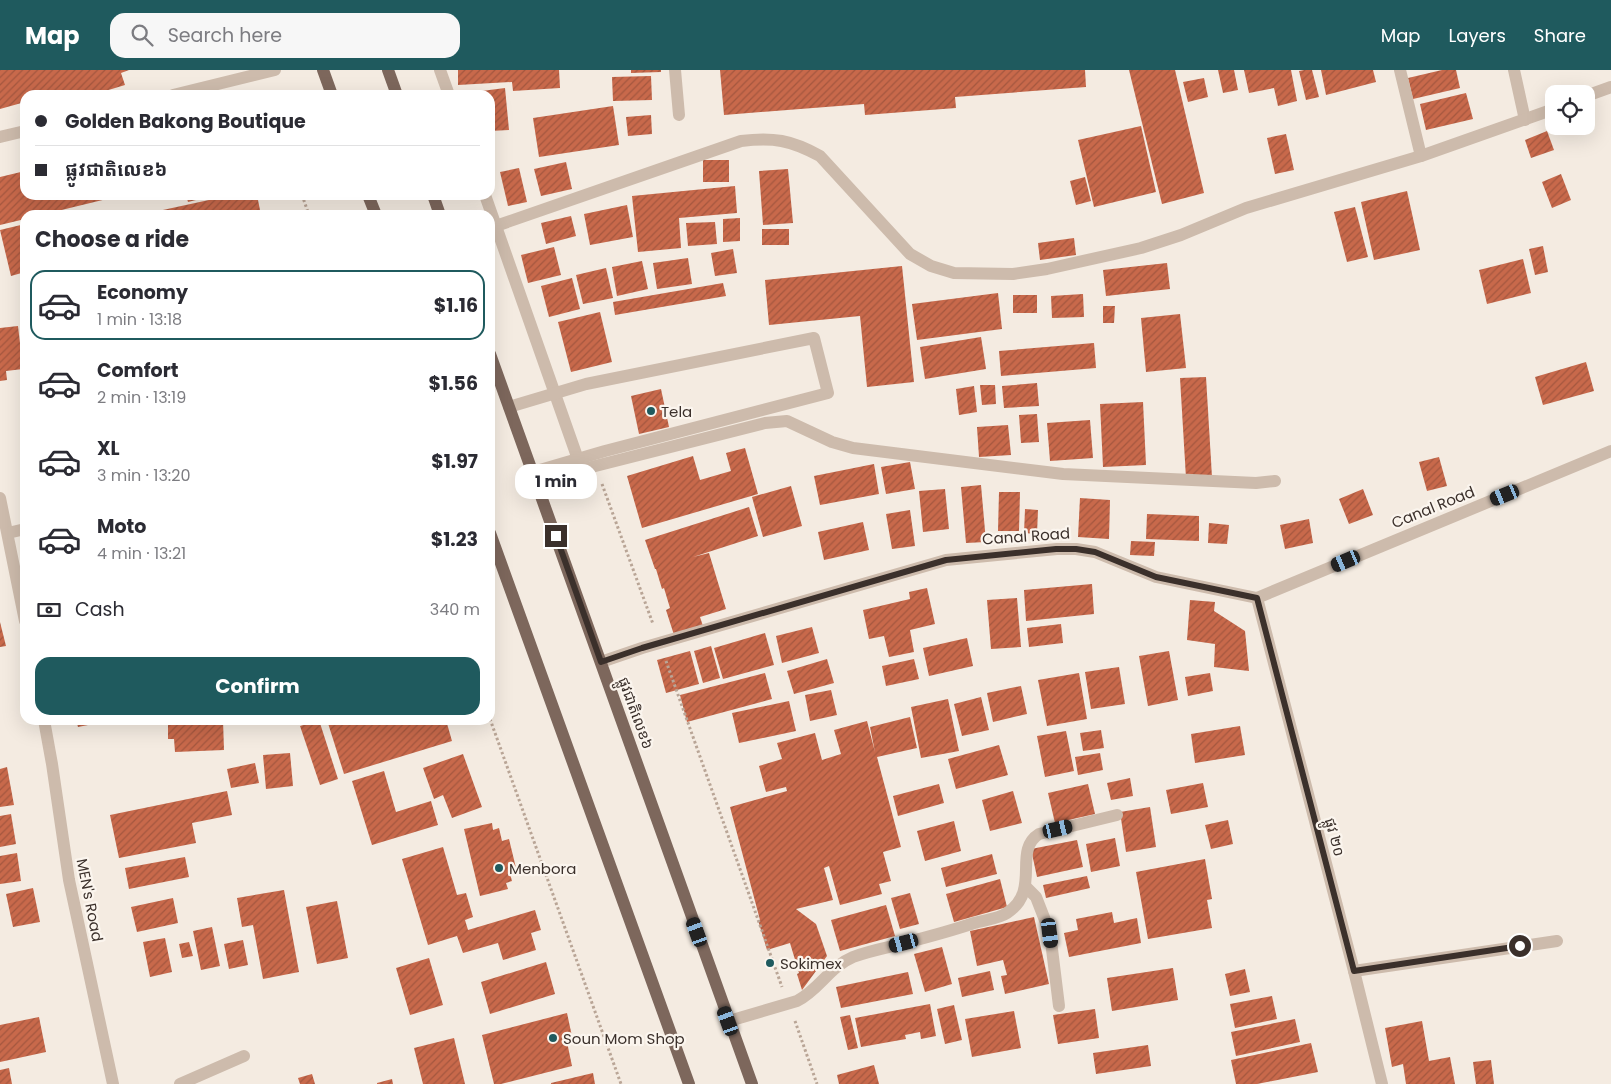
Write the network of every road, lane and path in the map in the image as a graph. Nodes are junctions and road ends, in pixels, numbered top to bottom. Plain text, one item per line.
1 (275, 70) edge
2 (323, 70) edge
3 (388, 70) edge
4 (440, 70) edge
5 (675, 70) edge
6 (1400, 70) edge
7 (1514, 70) edge
8 (1611, 87) edge
9 (193, 90) edge
10 (330, 90) edge
11 (395, 90) edge
12 (447, 90) edge
13 (1595, 93) edge
14 (1545, 112) edge
15 (679, 116) dead end
16 (1525, 120) junction
17 (20, 132) edge
18 (0, 137) edge
19 (1421, 156) junction
20 (495, 226) edge
21 (495, 232) edge
22 (495, 368) edge
23 (555, 393) junction
24 (509, 407) junction
25 (1611, 451) edge
26 (579, 464) junction
27 (534, 477) junction
28 (1275, 481) dead end
29 (0, 498) edge
30 (20, 530) edge
31 (8, 533) junction
32 (495, 547) edge
33 (20, 595) edge
34 (1257, 598) junction
35 (601, 662) junction
36 (45, 725) edge
37 (492, 725) edge
38 (1117, 815) dead end
39 (1026, 887) junction
40 (1557, 941) dead end
41 (1354, 971) junction
42 (1059, 1006) dead end
43 (728, 1021) junction
44 (244, 1056) dead end
45 (113, 1084) edge
46 (180, 1084) edge
47 (621, 1084) edge
48 (689, 1084) edge
49 (752, 1084) edge
50 (1382, 1084) edge

1 - 9 street
2 - 10 main road
3 - 11 main road
4 - 12 street
5 - 15 street
6 - 19 street
7 - 16 street
8 - 13 street
14 - 16 street
16 - 19 street
17 - 18 street
19 - 20 street
21 - 23 street
22 - 24 main road, ផ្លូវជាតិលេខ៦
23 - 24 street
23 - 26 street
23 - 26 street
24 - 27 main road, ផ្លូវជាតិលេខ៦
25 - 34 street, Canal Road
26 - 27 street
26 - 28 street
27 - 35 main road, ផ្លូវជាតិលេខ៦
29 - 31 street
30 - 31 street
31 - 33 street
32 - 48 main road
34 - 35 street, Canal Road
34 - 41 street, ផ្លូវ ២០
35 - 43 main road, ផ្លូវជាតិលេខ៦
36 - 45 street, MEN's Road
37 - 47 path
38 - 39 street
39 - 42 street
39 - 43 street
40 - 41 street
41 - 50 street, ផ្លូវ ២០
43 - 49 main road, ផ្លូវជាតិលេខ៦
44 - 46 street

